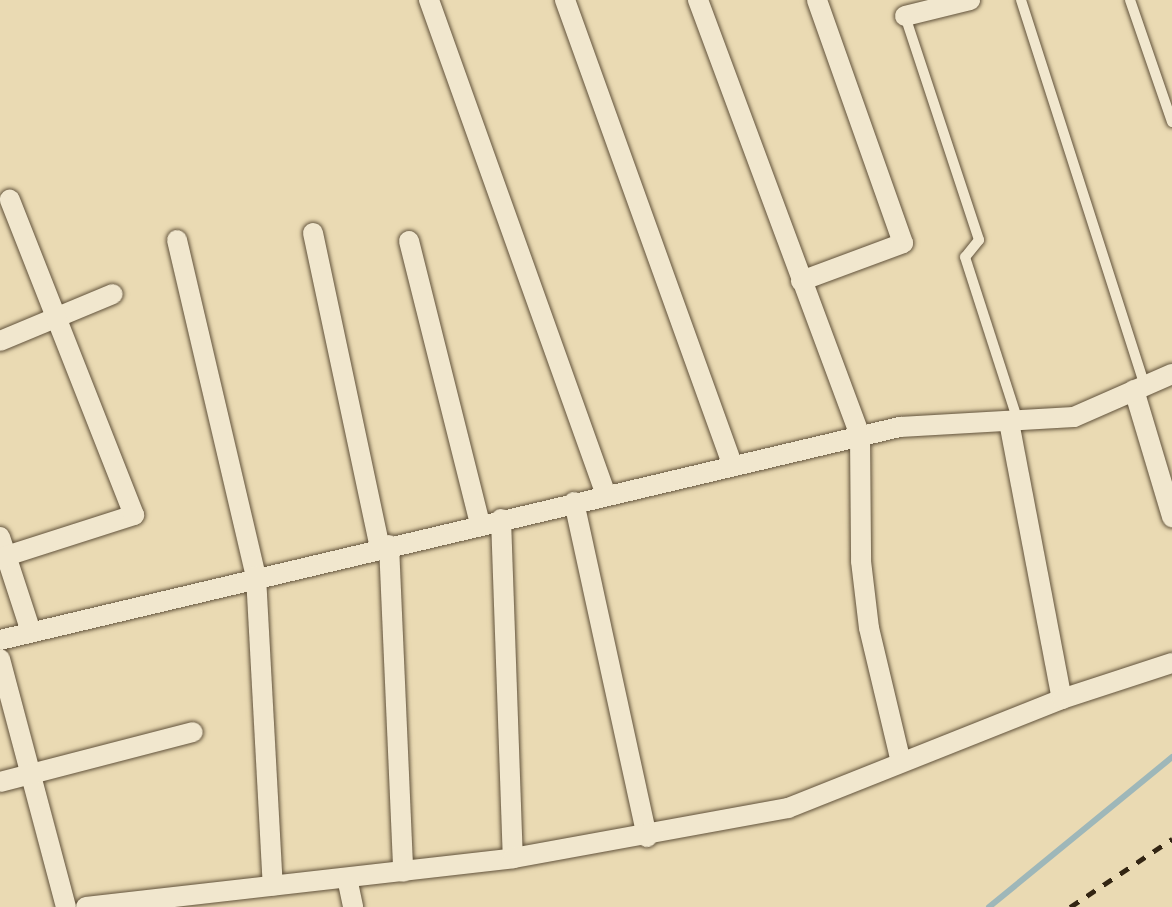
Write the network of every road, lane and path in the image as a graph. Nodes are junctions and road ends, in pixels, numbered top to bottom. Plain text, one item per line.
1 (429, 0) edge
2 (565, 0) edge
3 (698, 0) edge
4 (817, 0) edge
5 (970, 0) edge
6 (1021, 0) edge
7 (1130, 0) edge
8 (905, 16) joint
9 (1172, 122) edge
10 (10, 201) dead end
11 (313, 234) dead end
12 (177, 240) dead end
13 (409, 241) dead end
14 (801, 281) junction
15 (113, 294) dead end
16 (57, 317) junction
17 (0, 341) edge
18 (1172, 374) edge
19 (1139, 388) junction
20 (1014, 422) junction
21 (860, 436) junction
22 (733, 466) junction
23 (606, 495) junction
24 (574, 502) junction
25 (1172, 517) edge
26 (501, 519) junction
27 (480, 524) junction
28 (0, 537) edge
29 (385, 546) junction
30 (4, 557) edge
31 (256, 576) junction
32 (31, 632) junction
33 (0, 640) edge
34 (0, 659) edge
35 (1172, 663) edge
36 (1062, 699) junction
37 (193, 732) dead end
38 (901, 762) junction
39 (31, 774) junction
40 (0, 782) edge
41 (647, 837) junction
42 (513, 858) junction
43 (403, 872) junction
44 (347, 878) junction
45 (273, 886) junction
46 (66, 907) edge
47 (86, 907) edge
48 (353, 907) edge

1 - 23 street
2 - 22 street
3 - 14 street
4 - 14 street
5 - 8 street
6 - 19 lane
7 - 9 lane
8 - 20 lane
10 - 16 street
11 - 29 street
12 - 31 street
13 - 27 street
14 - 21 street
15 - 16 street
16 - 17 street
16 - 30 street
18 - 19 street
19 - 20 street
19 - 25 street
20 - 21 street
20 - 36 street
21 - 22 street
21 - 38 street
22 - 23 street
23 - 24 street
24 - 26 street
24 - 41 street
26 - 27 street
26 - 42 street
27 - 29 street
28 - 30 street
29 - 31 street
29 - 43 street
30 - 32 street
31 - 32 street
31 - 45 street
32 - 33 street
34 - 39 street
35 - 36 street
36 - 38 street
37 - 39 street
38 - 41 street
39 - 40 street
39 - 46 street
41 - 42 street
42 - 43 street
43 - 44 street
44 - 45 street
44 - 48 street
45 - 47 street

